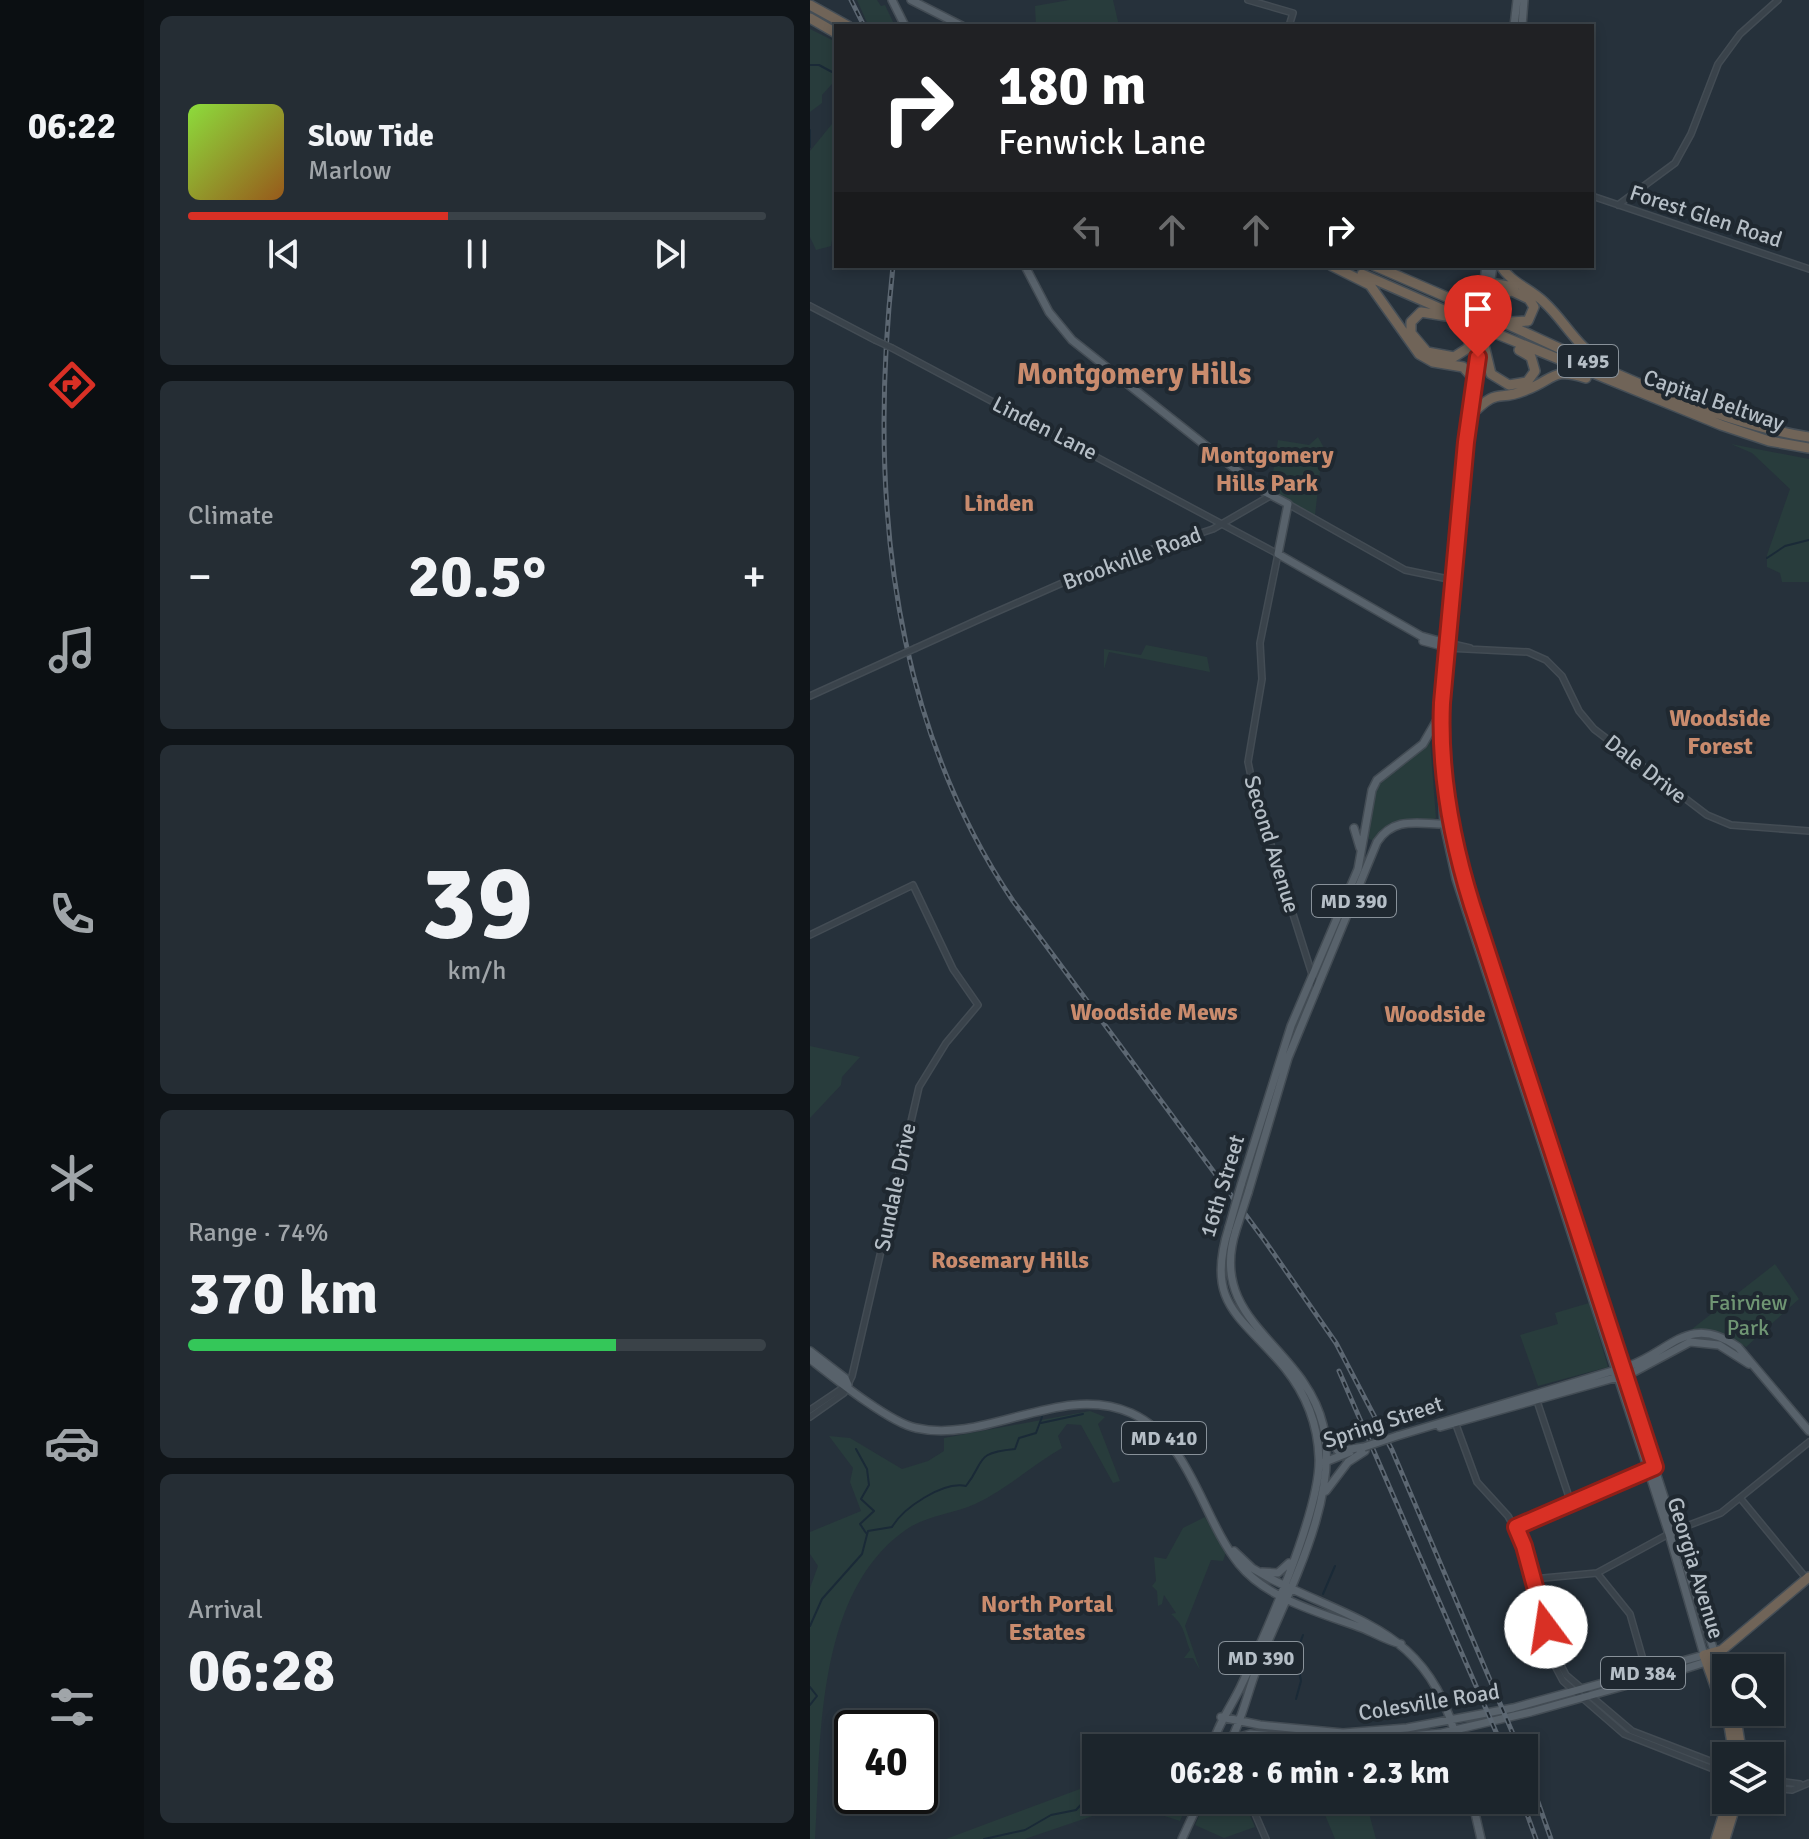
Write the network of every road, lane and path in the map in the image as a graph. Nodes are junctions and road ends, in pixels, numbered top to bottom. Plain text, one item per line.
1 (892, 0) edge
2 (912, 0) edge
3 (1248, 0) edge
4 (1517, 0) edge
5 (1524, 0) edge
6 (1778, 0) edge
7 (810, 5) edge
8 (810, 18) edge
9 (903, 22) edge
10 (844, 24) edge
11 (958, 24) edge
12 (1290, 24) edge
13 (1514, 24) edge
14 (1522, 24) edge
15 (834, 32) edge
16 (1594, 197) edge
17 (1618, 205) junction
18 (1026, 268) edge
19 (1336, 268) edge
20 (1349, 268) edge
21 (1380, 268) edge
22 (1486, 268) edge
23 (1492, 268) edge
24 (1503, 268) edge
25 (1809, 269) edge
26 (1487, 282) junction
27 (1536, 295) junction
28 (810, 306) edge
29 (1483, 316) junction
30 (1465, 319) junction
31 (1498, 320) junction
32 (1497, 334) junction
33 (1483, 341) junction
34 (1478, 357) junction
35 (1475, 380) junction
36 (1639, 394) junction
37 (1680, 397) junction
38 (1470, 416) junction
39 (1809, 437) edge
40 (1809, 448) edge
41 (1270, 496) junction
42 (1288, 504) junction
43 (1225, 523) junction
44 (1278, 554) junction
45 (1453, 580) junction
46 (1446, 645) junction
47 (810, 696) edge
48 (1442, 711) junction
49 (1448, 824) junction
50 (1354, 828) dead end
51 (1809, 831) edge
52 (1362, 853) junction
53 (810, 935) edge
54 (1313, 975) junction
55 (1317, 990) junction
56 (1232, 1228) junction
57 (1227, 1300) junction
58 (1264, 1334) junction
59 (810, 1351) edge
60 (810, 1359) edge
61 (1284, 1368) junction
62 (1619, 1372) junction
63 (848, 1385) junction
64 (1535, 1395) junction
65 (810, 1410) edge
66 (810, 1417) edge
67 (1454, 1419) junction
68 (1323, 1422) junction
69 (1809, 1431) edge
70 (1809, 1442) edge
71 (1364, 1449) junction
72 (1325, 1464) junction
73 (1343, 1467) junction
74 (1651, 1469) junction
75 (1323, 1497) junction
76 (1741, 1499) junction
77 (1571, 1503) junction
78 (1516, 1527) junction
79 (1672, 1532) junction
80 (1227, 1543) junction
81 (1293, 1558) junction
82 (1677, 1561) junction
83 (1252, 1568) junction
84 (1597, 1573) junction
85 (1531, 1579) junction
86 (1808, 1580) edge
87 (1286, 1586) junction
88 (1694, 1588) junction
89 (1282, 1596) junction
90 (1401, 1644) junction
91 (1715, 1654) joint
92 (1712, 1655) edge
93 (1705, 1658) junction
94 (1647, 1671) junction
95 (1581, 1694) junction
96 (1221, 1717) junction
97 (1239, 1720) junction
98 (1453, 1726) junction
99 (1216, 1734) edge
100 (1234, 1734) edge
101 (1407, 1734) edge
102 (1455, 1734) edge
103 (1732, 1742) edge
104 (1712, 1762) edge
105 (1712, 1769) edge
106 (1784, 1782) edge
107 (1809, 1783) edge
108 (1801, 1784) junction
109 (1784, 1789) edge
110 (1192, 1814) edge
111 (1255, 1814) edge
112 (1475, 1814) edge
113 (1724, 1814) edge
114 (1733, 1814) edge
115 (1182, 1839) edge
116 (1266, 1839) edge
117 (1481, 1839) edge
118 (1716, 1839) edge
119 (1725, 1839) edge

1 - 9 main road
2 - 9 main road
2 - 11 main road
3 - 12 street
4 - 13 main road
5 - 14 main road
6 - 17 street
7 - 10 highway
8 - 15 highway
16 - 17 street, Forest Glen Road
17 - 25 street, Forest Glen Road
18 - 41 main road
19 - 35 highway
20 - 30 highway, Capital Beltway / I 495
21 - 31 highway, Capital Beltway / I 495, bridge
22 - 26 main road, Georgia Avenue
23 - 26 main road, Georgia Avenue
24 - 27 highway
26 - 27 highway
26 - 29 main road, Georgia Avenue
27 - 37 highway
28 - 43 street, Linden Lane, bridge
29 - 30 highway
29 - 31 highway
29 - 33 main road, Georgia Avenue
29 - 34 main road, Georgia Avenue
30 - 32 highway, Capital Beltway / I 495, bridge
31 - 37 highway, Capital Beltway / I 495
32 - 33 highway
32 - 36 highway, Capital Beltway / I 495
33 - 34 main road, Georgia Avenue
34 - 35 main road, Georgia Avenue
35 - 38 main road, Georgia Avenue
36 - 38 highway
36 - 40 highway, Capital Beltway / I 495
37 - 39 highway, Capital Beltway / I 495
38 - 45 main road, Georgia Avenue
41 - 42 main road
41 - 43 street, Brookville Road
42 - 44 main road
42 - 45 street
43 - 44 street, Linden Lane
43 - 47 street, Brookville Road, bridge
44 - 46 main road
44 - 54 street, Second Avenue
45 - 46 main road, Georgia Avenue
46 - 48 main road, Georgia Avenue
46 - 51 street, Dale Drive
48 - 49 main road, Georgia Avenue
48 - 52 main road, 16th Street / MD 390
49 - 55 main road, 16th Street / MD 390
49 - 62 main road, Georgia Avenue
50 - 52 main road
52 - 54 main road, 16th Street / MD 390
53 - 63 street, Sundale Drive
54 - 55 street, Second Avenue
54 - 56 main road, 16th Street / MD 390, bridge
55 - 56 main road, 16th Street / MD 390, bridge
56 - 57 main road, 16th Street / MD 390
56 - 58 main road, 16th Street / MD 390
57 - 58 main road
57 - 61 main road, 16th Street / MD 390
58 - 61 main road
58 - 68 main road, 16th Street / MD 390
59 - 63 main road, MD 410
60 - 63 main road, MD 410
61 - 72 main road, 16th Street / MD 390
62 - 64 main road, Spring Street
62 - 69 main road, Spring Street
62 - 74 main road, Georgia Avenue
63 - 65 street
63 - 66 street
63 - 80 main road, MD 410
64 - 67 main road, Spring Street
64 - 77 street
67 - 71 main road, Spring Street, bridge
67 - 78 street
68 - 71 main road
68 - 72 main road, 16th Street / MD 390
70 - 76 street
71 - 72 main road, Spring Street
71 - 73 main road, Spring Street
72 - 73 main road, Spring Street
72 - 75 main road, 16th Street / MD 390
72 - 81 main road, 16th Street / MD 390
73 - 75 main road
74 - 77 street
74 - 79 main road, Georgia Avenue
75 - 87 main road, 16th Street / MD 390
76 - 79 street
76 - 86 street
77 - 78 street
78 - 85 street
79 - 82 main road, Georgia Avenue
79 - 84 street
79 - 88 main road, Georgia Avenue
80 - 83 main road, MD 410
80 - 89 main road, MD 410
81 - 83 main road
81 - 87 main road, 16th Street / MD 390
82 - 88 main road
82 - 93 main road, Georgia Avenue
83 - 87 main road, MD 410
84 - 85 street
84 - 94 street
85 - 95 street
86 - 91 highway
87 - 89 main road, 16th Street / MD 390
87 - 90 main road, MD 410
88 - 91 main road, Georgia Avenue
89 - 90 main road, MD 410
89 - 96 main road, 16th Street / MD 390
89 - 97 main road, 16th Street / MD 390
90 - 98 main road, MD 410
92 - 93 highway, Colesville Road
93 - 94 main road, Colesville Road / MD 384
93 - 95 main road, Colesville Road / MD 384
93 - 103 highway, Georgia Avenue
94 - 95 main road, Colesville Road / MD 384
95 - 98 main road, Colesville Road / MD 384
95 - 104 street
95 - 105 street
96 - 97 main road, MD 384
96 - 99 main road, 16th Street
97 - 98 main road, Colesville Road / MD 384
97 - 100 main road, MD 390
98 - 101 main road, Colesville Road / MD 384
98 - 102 main road, MD 410
106 - 108 street
107 - 108 street
108 - 109 street
110 - 115 main road
111 - 116 street
112 - 117 main road
113 - 118 highway
114 - 119 highway

